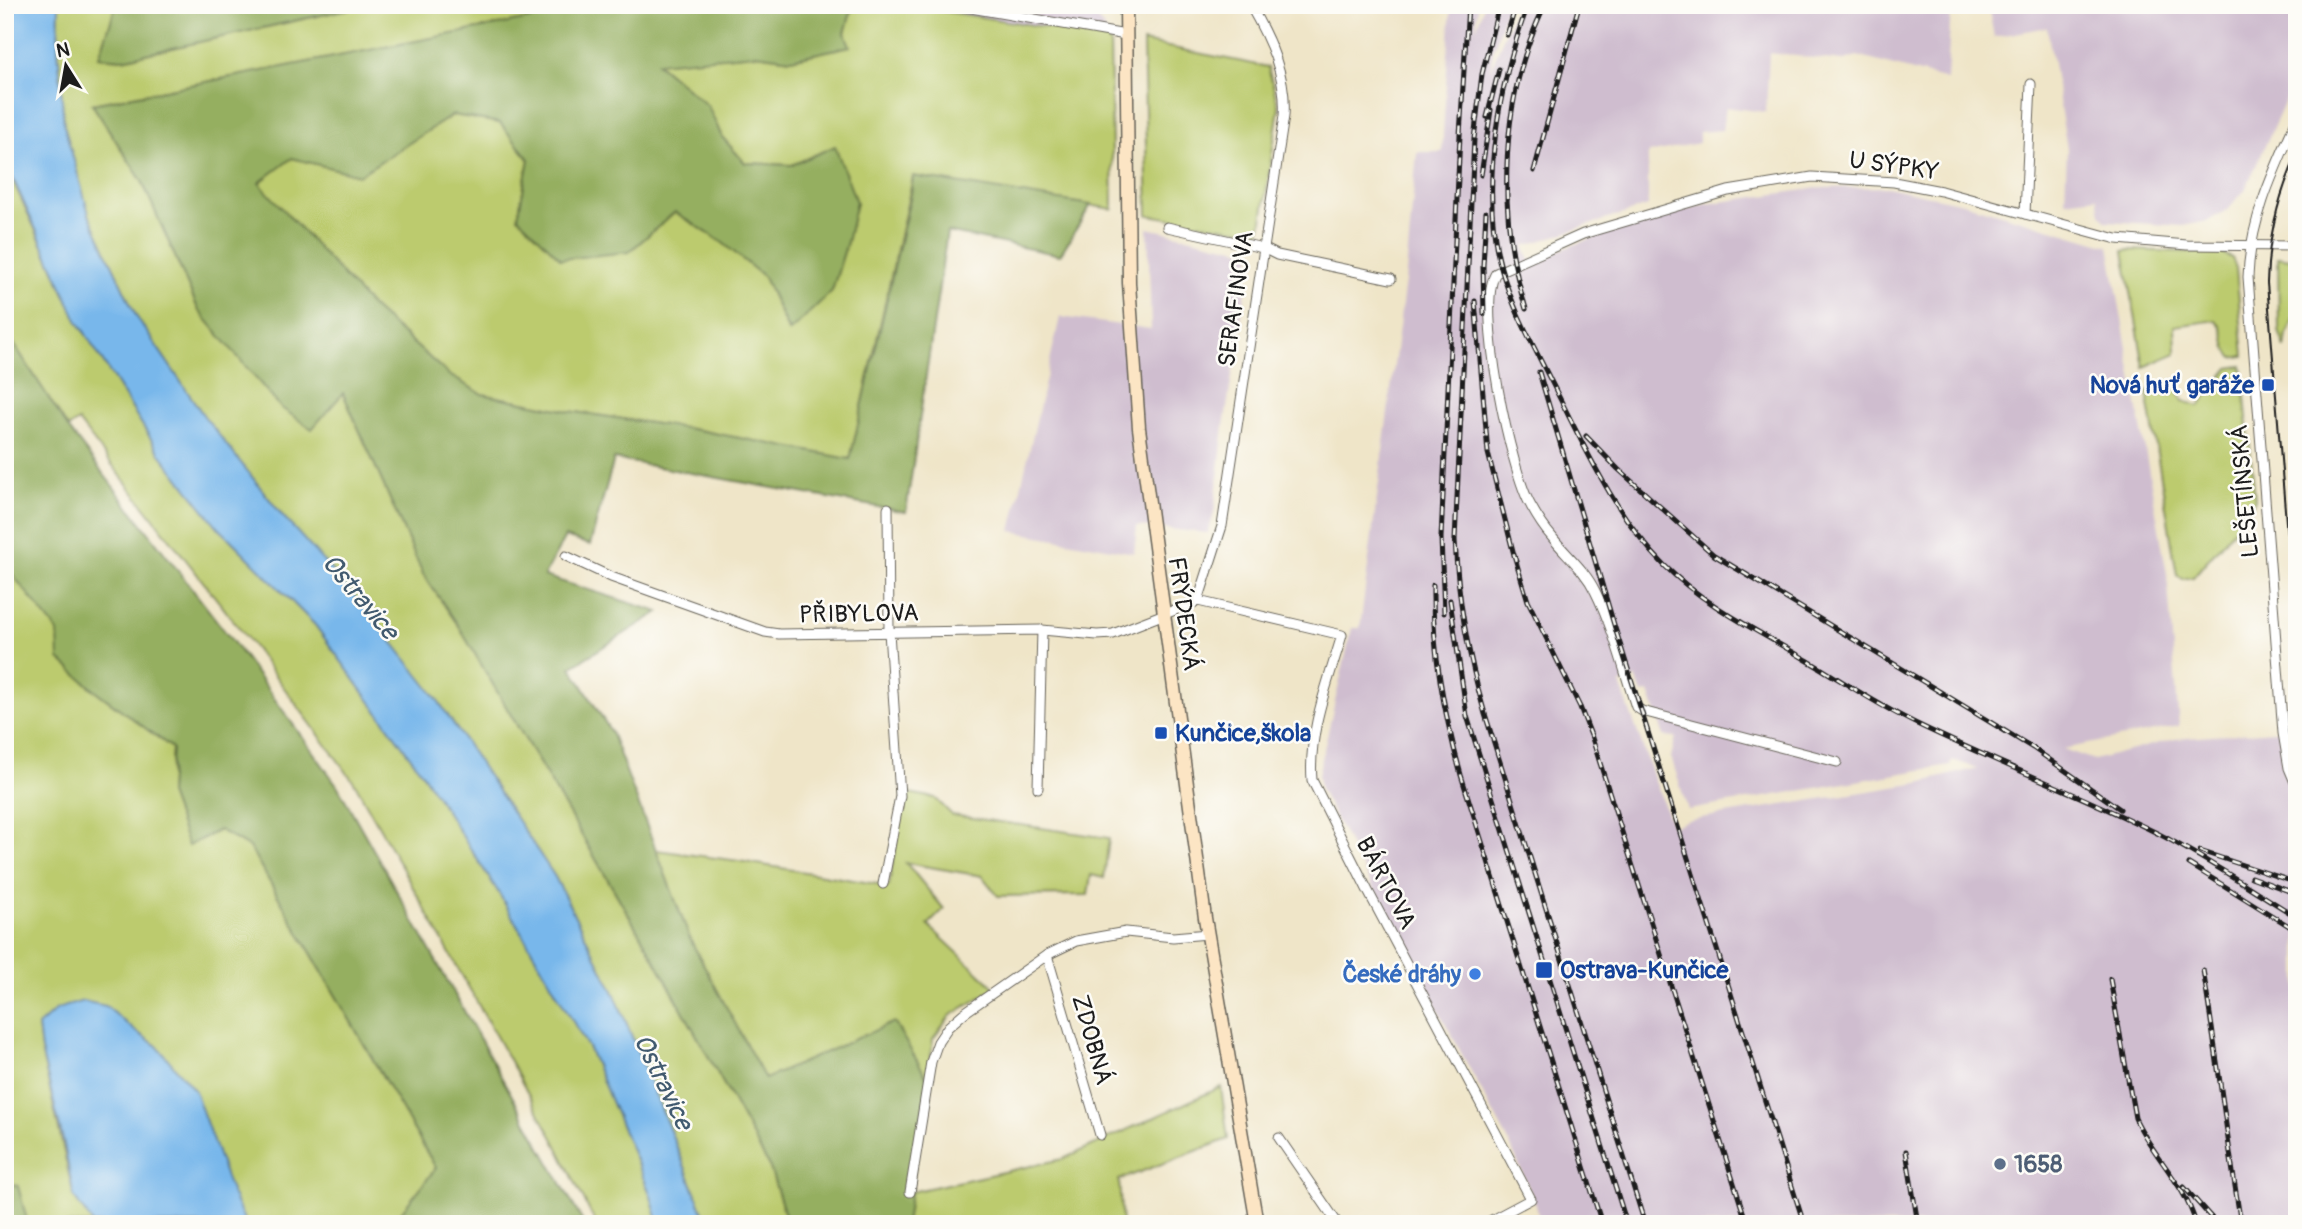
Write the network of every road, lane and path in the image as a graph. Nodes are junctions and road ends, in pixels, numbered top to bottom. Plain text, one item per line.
1 (954, 5) edge
2 (1126, 5) edge
3 (1250, 5) edge
4 (1126, 35) junction
5 (2031, 85) dead end
6 (2297, 119) edge
7 (2025, 214) junction
8 (1167, 226) dead end
9 (2251, 245) junction
10 (2297, 246) edge
11 (1263, 248) junction
12 (1391, 279) dead end
13 (888, 508) dead end
14 (566, 556) dead end
15 (1198, 601) junction
16 (1162, 615) junction
17 (1042, 630) junction
18 (888, 632) junction
19 (1837, 762) dead end
20 (2297, 787) edge
21 (1038, 788) dead end
22 (883, 884) dead end
23 (1208, 934) junction
24 (1047, 955) junction
25 (1100, 1135) dead end
26 (1279, 1138) dead end
27 (909, 1192) dead end
28 (1257, 1224) edge
29 (1338, 1224) edge
30 (1483, 1224) edge

1 - 4 street
2 - 4 main road, FRÝDECKÁ
3 - 11 street, SERAFINOVA
4 - 16 main road, FRÝDECKÁ
5 - 7 street
6 - 9 street, LEŠETÍNSKÁ
7 - 9 street, U SÝPKY
7 - 19 street, U SÝPKY
8 - 11 street
9 - 10 street, U SÝPKY
9 - 20 street, LEŠETÍNSKÁ
11 - 12 street
11 - 15 street, SERAFINOVA
13 - 18 street
14 - 18 street, PŘIBYLOVA
15 - 16 street, PŘIBYLOVA
15 - 30 street, BÁRTOVA
16 - 17 street, PŘIBYLOVA
16 - 23 main road, FRÝDECKÁ
17 - 18 street, PŘIBYLOVA
17 - 21 street
18 - 22 street
23 - 24 street
23 - 28 main road, FRÝDECKÁ
24 - 25 street, ZDOBNÁ
24 - 27 street
26 - 29 street

